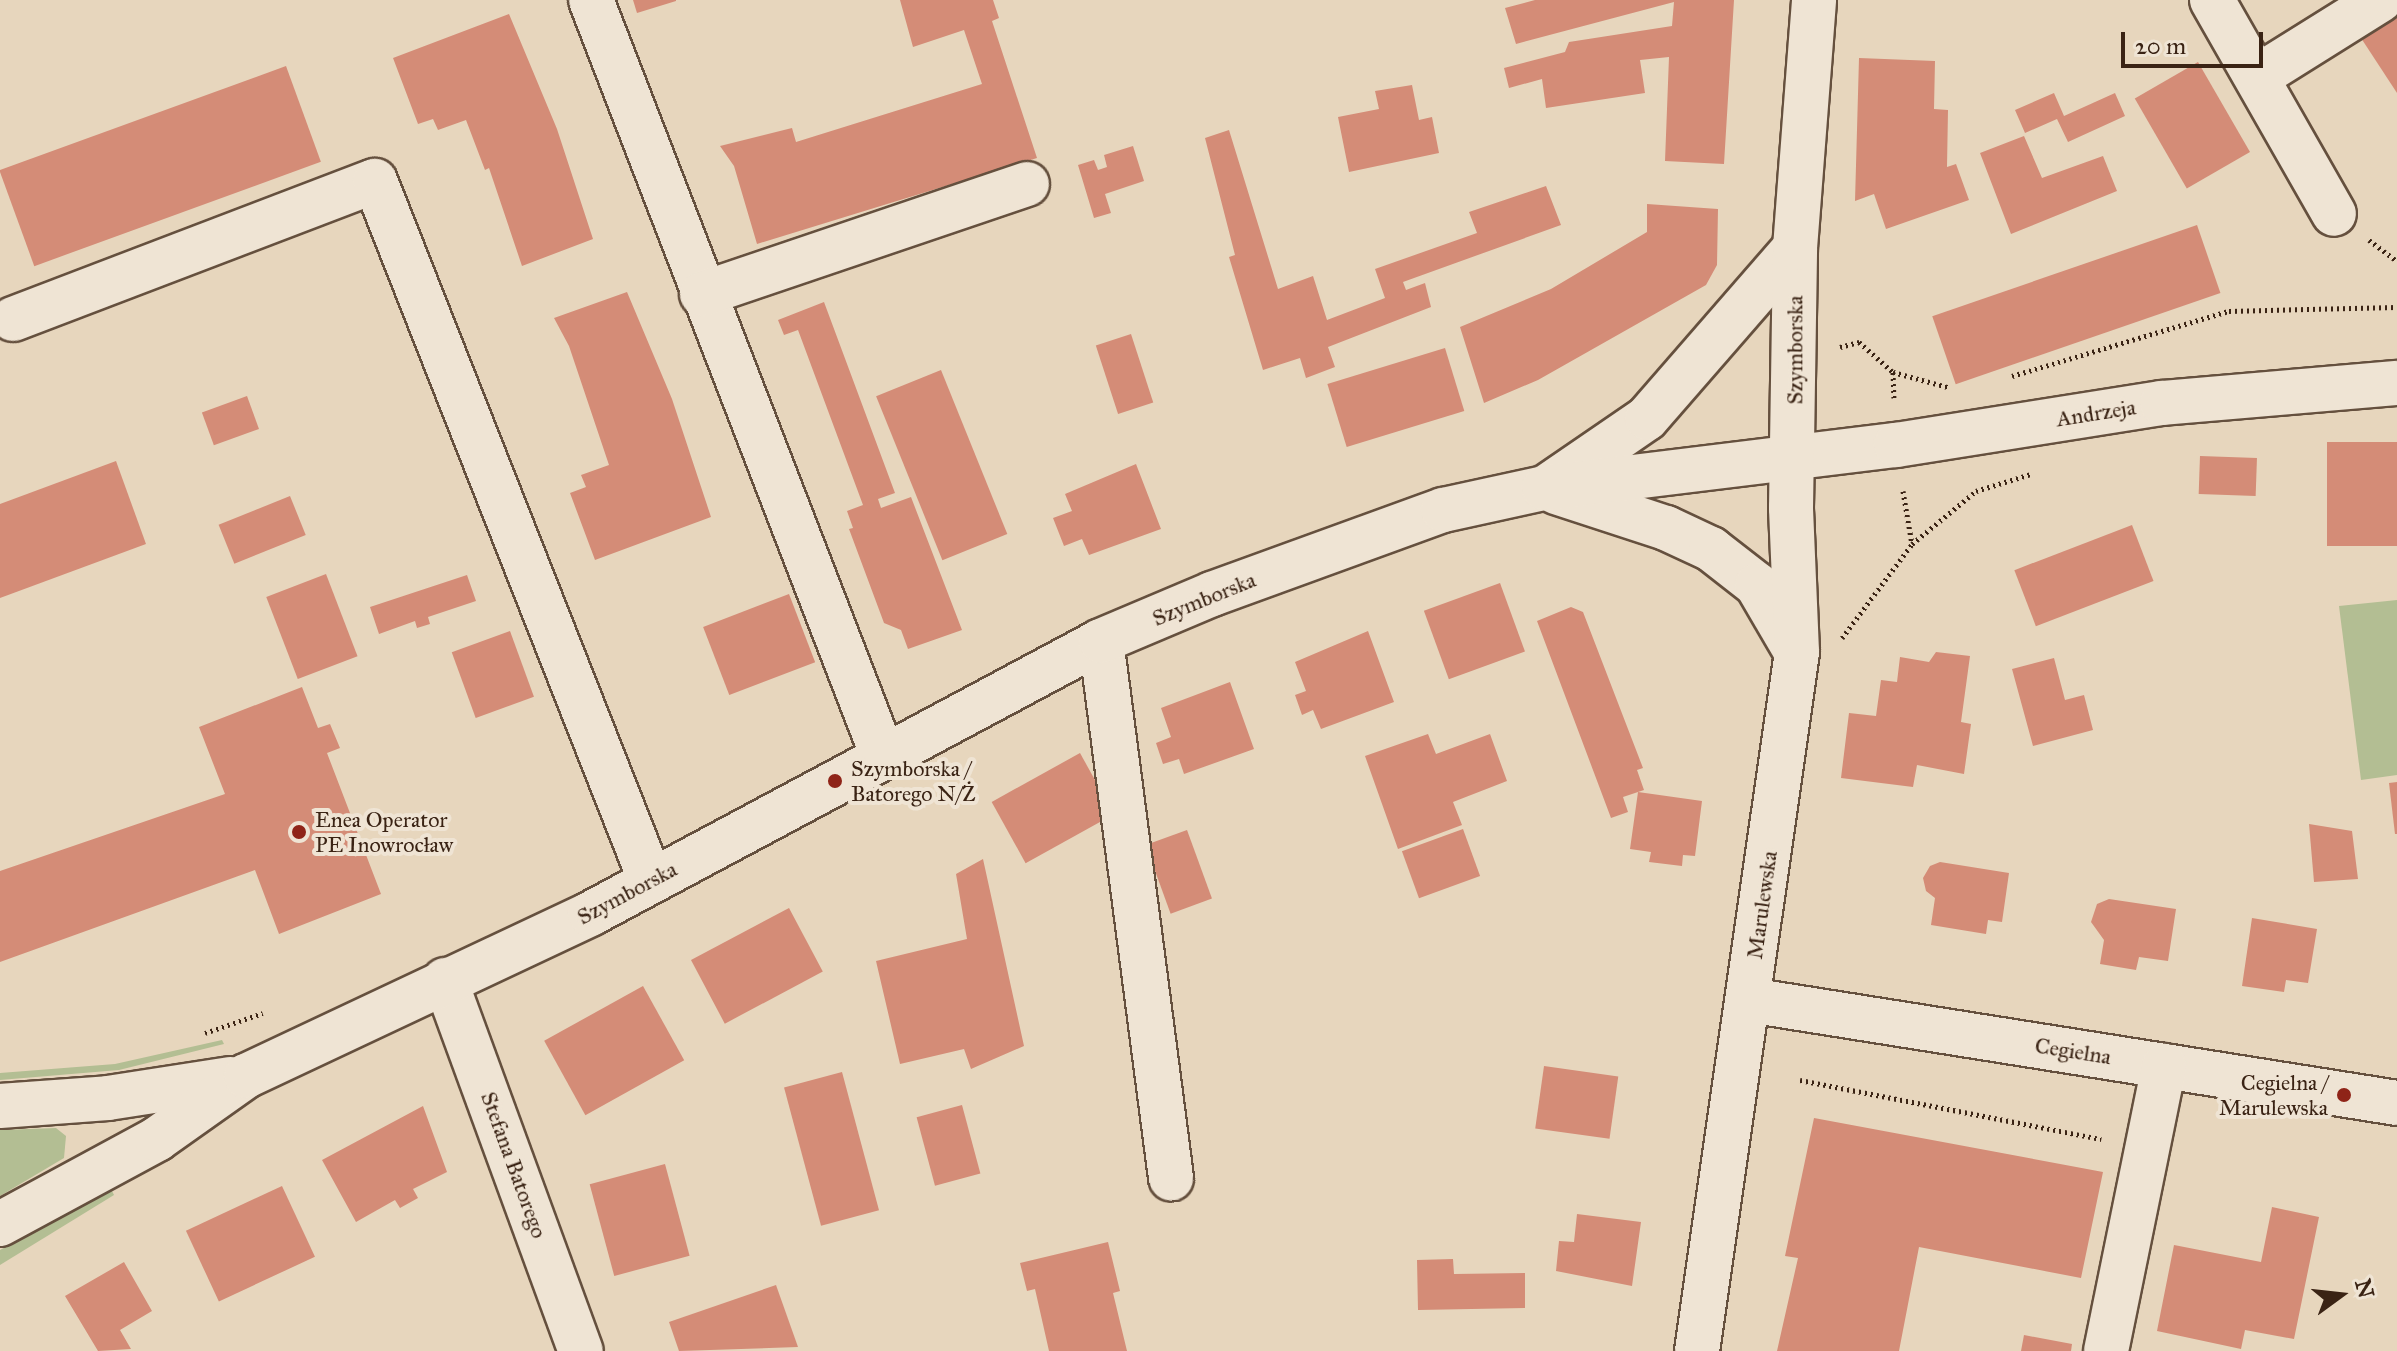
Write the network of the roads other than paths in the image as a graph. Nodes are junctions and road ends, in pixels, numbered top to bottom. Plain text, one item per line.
1 (591, 0) edge
2 (1814, 0) edge
3 (2212, 0) edge
4 (2380, 0) edge
5 (2257, 77) junction
6 (1027, 184) dead end
7 (2334, 214) dead end
8 (1795, 248) junction
9 (702, 294) junction
10 (13, 319) dead end
11 (2397, 383) edge
12 (1796, 457) junction
13 (1544, 488) junction
14 (1101, 641) junction
15 (1797, 652) junction
16 (883, 756) junction
17 (651, 881) junction
18 (445, 980) junction
19 (1749, 1000) junction
20 (2164, 1066) junction
21 (246, 1076) junction
22 (2397, 1103) edge
23 (0, 1106) edge
24 (1171, 1178) dead end
25 (0, 1224) edge
26 (581, 1351) edge
27 (1697, 1351) edge
28 (2106, 1351) edge

1 - 9 street
2 - 8 street, Szymborska
3 - 5 street
4 - 5 street
5 - 7 street
6 - 9 street
8 - 12 street, Szymborska
8 - 13 street
9 - 16 street
10 - 17 street
11 - 12 street, Andrzeja
12 - 13 street, Szymborska
12 - 15 street, Marulewska
13 - 14 street, Szymborska
13 - 15 street
14 - 16 street, Szymborska
14 - 24 street
15 - 19 street, Marulewska
16 - 17 street, Szymborska
17 - 18 street, Szymborska
18 - 21 street, Szymborska
18 - 26 street, Stefana Batorego
19 - 20 street, Cegielna
19 - 27 street, Marulewska
20 - 22 street, Cegielna
20 - 28 street
21 - 23 street, Szymborska
21 - 25 street, Szymborska

